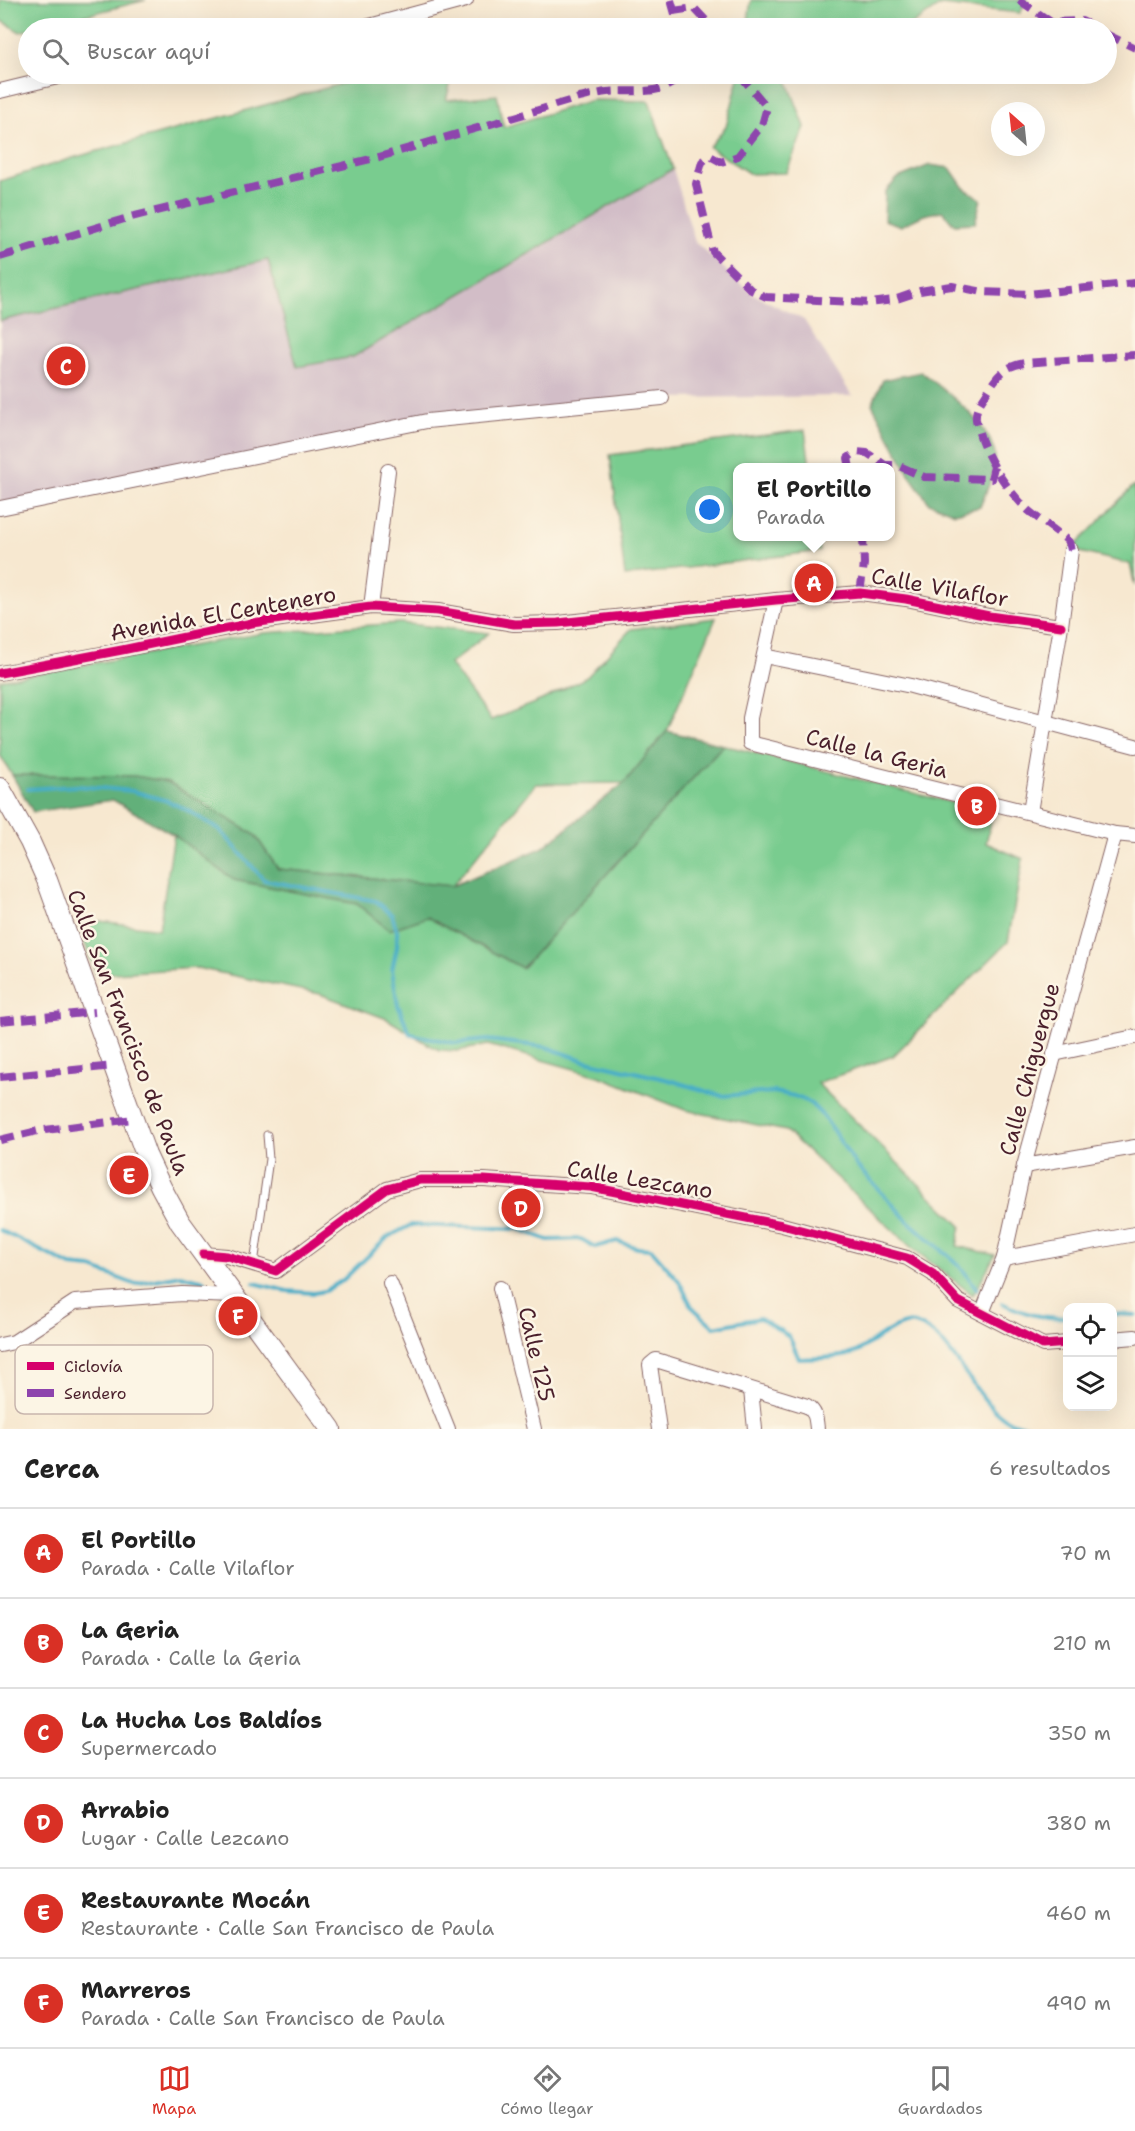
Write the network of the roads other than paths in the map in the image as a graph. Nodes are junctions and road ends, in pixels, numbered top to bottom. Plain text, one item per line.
1 (466, 0) edge
2 (399, 18) edge
3 (29, 84) edge
4 (0, 91) edge
5 (662, 398) dead end
6 (388, 471) dead end
7 (0, 508) edge
8 (1071, 550) dead end
9 (776, 600) junction
10 (370, 607) junction
11 (1061, 626) junction
12 (764, 656) junction
13 (0, 673) edge
14 (1045, 723) junction
15 (1135, 746) edge
16 (0, 789) edge
17 (1030, 812) junction
18 (1115, 834) junction
19 (1135, 836) edge
20 (1134, 1037) edge
21 (1054, 1054) junction
22 (267, 1136) dead end
23 (1135, 1147) edge
24 (1024, 1167) junction
25 (1135, 1234) edge
26 (203, 1254) junction
27 (1004, 1258) junction
28 (254, 1264) junction
29 (390, 1283) dead end
30 (500, 1288) dead end
31 (233, 1296) junction
32 (982, 1313) junction
33 (1135, 1337) edge
34 (1117, 1339) edge
35 (1063, 1343) edge
36 (0, 1345) edge
37 (751, 1390) junction
38 (330, 1429) edge
39 (448, 1429) edge
40 (534, 1429) edge
41 (659, 1429) edge
42 (755, 1429) edge
43 (817, 1429) edge

1 - 2 street
3 - 4 street
5 - 7 street
6 - 10 street
8 - 11 street
9 - 10 street, Avenida El Centenero
9 - 11 street, Calle Vilaflor
9 - 12 street
10 - 13 street, Avenida El Centenero
11 - 14 street
12 - 14 street
12 - 17 street, Calle la Geria
14 - 15 street
14 - 17 street
16 - 26 main road, Calle San Francisco de Paula
17 - 18 street, Calle la Geria
18 - 19 street, Calle la Geria
18 - 21 street, Calle Chiguergue
20 - 21 street
21 - 24 street, Calle Chiguergue
22 - 28 lane
23 - 24 street
24 - 27 street, Calle Chiguergue
25 - 27 street
26 - 28 street, Calle Lezcano
26 - 31 main road, Calle San Francisco de Paula
27 - 32 street, Calle Chiguergue
28 - 32 street, Calle Lezcano
29 - 39 street
30 - 40 street, Calle 125
31 - 36 street
31 - 38 main road, Calle San Francisco de Paula
32 - 35 street, Calle Lezcano
33 - 34 street
37 - 41 street
37 - 42 street
37 - 43 street

